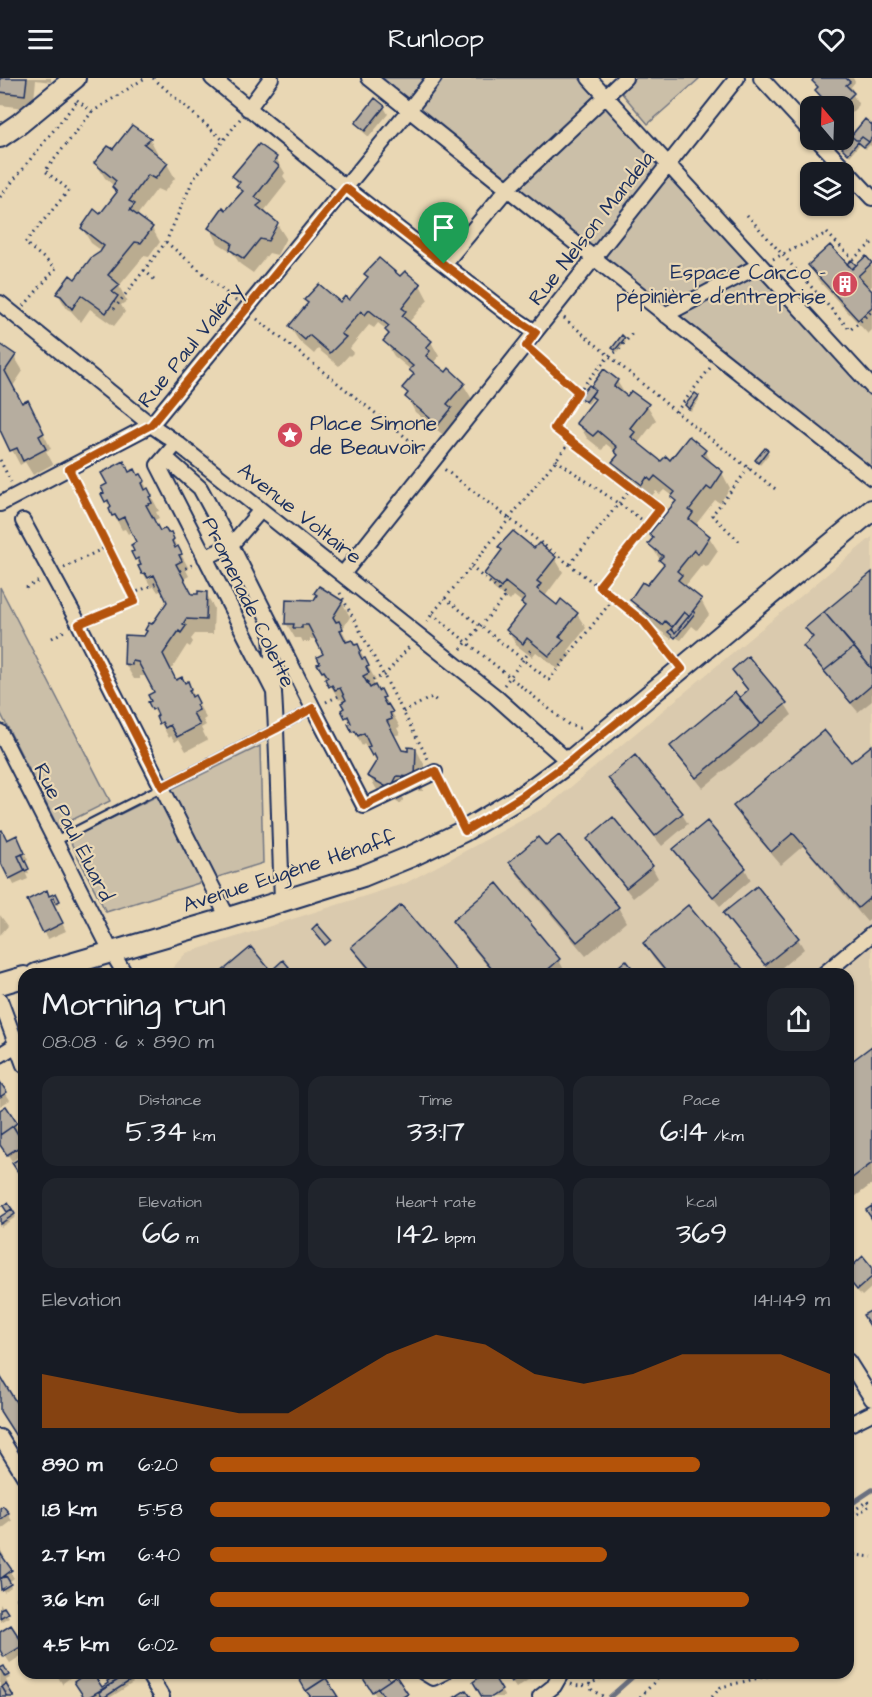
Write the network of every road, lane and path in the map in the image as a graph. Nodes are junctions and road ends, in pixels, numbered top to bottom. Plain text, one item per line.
1 (75, 78) edge
2 (145, 78) edge
3 (153, 78) edge
4 (212, 78) edge
5 (271, 78) edge
6 (369, 78) edge
7 (434, 78) edge
8 (589, 78) edge
9 (625, 78) edge
10 (737, 78) edge
11 (761, 78) edge
12 (605, 95) junction
13 (78, 100) dead end
14 (248, 109) junction
15 (409, 110) junction
16 (800, 120) edge
17 (0, 137) edge
18 (224, 140) junction
19 (827, 150) edge
20 (668, 165) junction
21 (346, 188) junction
22 (507, 189) junction
23 (0, 197) edge
24 (872, 198) edge
25 (747, 215) dead end
26 (166, 242) junction
27 (872, 243) edge
28 (782, 254) junction
29 (594, 258) junction
30 (444, 264) junction
31 (760, 265) junction
32 (144, 270) junction
33 (158, 282) dead end
34 (0, 303) edge
35 (114, 309) dead end
36 (246, 310) junction
37 (553, 310) junction
38 (872, 311) edge
39 (665, 315) junction
40 (16, 316) junction
41 (634, 331) dead end
42 (536, 332) junction
43 (526, 346) junction
44 (610, 355) junction
45 (719, 357) junction
46 (872, 387) edge
47 (578, 392) junction
48 (676, 411) junction
49 (151, 425) junction
50 (572, 440) junction
51 (177, 443) junction
52 (165, 457) junction
53 (0, 460) edge
54 (434, 460) junction
55 (556, 460) junction
56 (749, 468) junction
57 (69, 469) junction
58 (872, 478) edge
59 (632, 487) junction
60 (778, 491) dead end
61 (18, 495) junction
62 (619, 503) junction
63 (0, 504) edge
64 (261, 510) junction
65 (872, 510) edge
66 (509, 519) junction
67 (23, 521) dead end
68 (648, 524) junction
69 (739, 541) dead end
70 (231, 545) junction
71 (205, 558) junction
72 (570, 564) junction
73 (471, 567) junction
74 (343, 574) junction
75 (158, 583) dead end
76 (599, 586) junction
77 (132, 594) junction
78 (445, 598) junction
79 (614, 598) junction
80 (432, 614) junction
81 (79, 624) junction
82 (271, 624) junction
83 (481, 626) junction
84 (419, 635) junction
85 (52, 638) dead end
86 (467, 642) junction
87 (533, 647) dead end
88 (523, 660) junction
89 (451, 661) junction
90 (682, 669) junction
91 (385, 675) junction
92 (510, 678) junction
93 (367, 682) dead end
94 (274, 692) junction
95 (344, 694) dead end
96 (495, 696) junction
97 (439, 703) dead end
98 (313, 708) junction
99 (404, 712) junction
100 (590, 724) dead end
101 (276, 729) junction
102 (0, 732) edge
103 (569, 762) junction
104 (435, 771) junction
105 (162, 787) junction
106 (465, 831) junction
107 (56, 841) junction
108 (282, 901) junction
109 (228, 918) junction
110 (872, 934) edge
111 (111, 951) junction
112 (56, 968) edge
113 (121, 968) edge
114 (831, 968) edge
115 (18, 979) edge
116 (0, 984) edge
117 (0, 1000) edge
118 (16, 1044) junction
119 (18, 1049) edge
120 (0, 1055) edge
121 (854, 1370) edge
122 (872, 1398) edge
123 (872, 1413) edge
124 (854, 1422) edge
125 (0, 1437) edge
126 (18, 1466) edge
127 (871, 1504) edge
128 (854, 1511) edge
129 (854, 1517) edge
130 (854, 1555) edge
131 (872, 1557) edge
132 (151, 1679) edge
133 (558, 1679) edge
134 (565, 1679) edge
135 (588, 1679) edge
136 (601, 1679) edge
137 (657, 1679) edge
138 (755, 1679) edge
139 (591, 1688) junction
140 (162, 1697) edge
141 (540, 1697) edge
142 (604, 1697) edge
143 (639, 1697) edge
144 (712, 1697) edge

1 - 17 main road
2 - 40 path
3 - 18 path
4 - 14 street
5 - 14 street
6 - 15 street
7 - 15 street, Rue Paul Valéry
8 - 12 street
9 - 12 street
10 - 20 street, Rue Nelson Mandela
11 - 16 street
12 - 20 street
12 - 22 street
13 - 23 path
14 - 18 path
14 - 21 street
15 - 21 street, Rue Paul Valéry
15 - 22 street
18 - 26 path
19 - 24 street
20 - 29 street, Rue Nelson Mandela
20 - 31 street
21 - 30 street
21 - 36 street, Rue Paul Valéry
22 - 29 street
22 - 30 street
25 - 28 path
26 - 32 path
26 - 36 path
27 - 28 path
28 - 31 path
28 - 38 path
29 - 37 street, Rue Nelson Mandela
29 - 39 street
30 - 42 street
31 - 39 street
31 - 46 street
32 - 33 path
32 - 35 path
34 - 40 street, Avenue Voltaire
36 - 49 street, Rue Paul Valéry
36 - 54 path
37 - 42 street, Rue Nelson Mandela
37 - 44 path
39 - 45 street
40 - 49 street, Avenue Voltaire
41 - 44 path
42 - 43 street, Rue Nelson Mandela
43 - 47 path
43 - 54 street, Rue Nelson Mandela
44 - 47 path
44 - 48 path
45 - 48 path
45 - 58 street
47 - 50 path
48 - 56 path
49 - 51 street, Avenue Voltaire
49 - 57 street, Rue Paul Valéry
50 - 55 path
50 - 59 path
51 - 52 street
51 - 64 street, Avenue Voltaire
52 - 70 street
52 - 71 street, Promenade Colette
53 - 61 path
54 - 66 path
54 - 74 street, Rue Nelson Mandela
55 - 62 path
55 - 66 path
56 - 60 path
56 - 69 path
57 - 61 street, Rue Paul Valéry
57 - 77 path
59 - 62 path
59 - 68 path
61 - 63 street, Rue Paul Valéry
62 - 68 path
62 - 72 path
64 - 70 street
64 - 74 street, Avenue Voltaire
65 - 90 main road, Avenue Eugène Hénaff
66 - 72 path
66 - 73 path
67 - 81 street
68 - 76 path
70 - 71 street
70 - 82 street
71 - 94 street, Promenade Colette
72 - 76 path
73 - 78 path
73 - 83 path
74 - 84 street, Avenue Voltaire
74 - 91 path
75 - 77 path
76 - 79 path
77 - 81 path
78 - 80 path
78 - 83 path
79 - 88 path
79 - 90 path
80 - 84 path
80 - 86 path
81 - 85 path
81 - 105 street
82 - 94 street
82 - 98 street
83 - 86 path
83 - 88 path
84 - 89 street, Avenue Voltaire
84 - 91 path
86 - 89 path
86 - 92 path
87 - 88 path
88 - 92 path
89 - 96 street, Avenue Voltaire
90 - 103 main road, Avenue Eugène Hénaff
91 - 93 path
91 - 99 path
92 - 96 path
92 - 100 path
94 - 101 street, Promenade Colette
95 - 98 path
96 - 103 street, Avenue Voltaire
97 - 99 path
98 - 101 lane
98 - 104 street
99 - 104 path
101 - 105 lane
101 - 108 street, Promenade Colette
102 - 107 street, Rue Paul Éluard
103 - 106 main road, Avenue Eugène Hénaff
104 - 106 path
105 - 107 lane
105 - 109 street
106 - 108 main road, Avenue Eugène Hénaff
107 - 111 street, Rue Paul Éluard
108 - 109 main road, Avenue Eugène Hénaff
109 - 111 main road, Avenue Eugène Hénaff
110 - 114 street
111 - 112 main road, Avenue Eugène Hénaff
111 - 113 street, Rue Paul Éluard
115 - 116 main road
117 - 118 street
118 - 119 street
118 - 120 street
121 - 122 street
123 - 124 street
125 - 126 street
127 - 128 path
127 - 129 path
130 - 131 path
132 - 140 street
133 - 141 street
134 - 139 path
135 - 139 path
136 - 139 path
137 - 143 path
138 - 144 path
139 - 142 path

